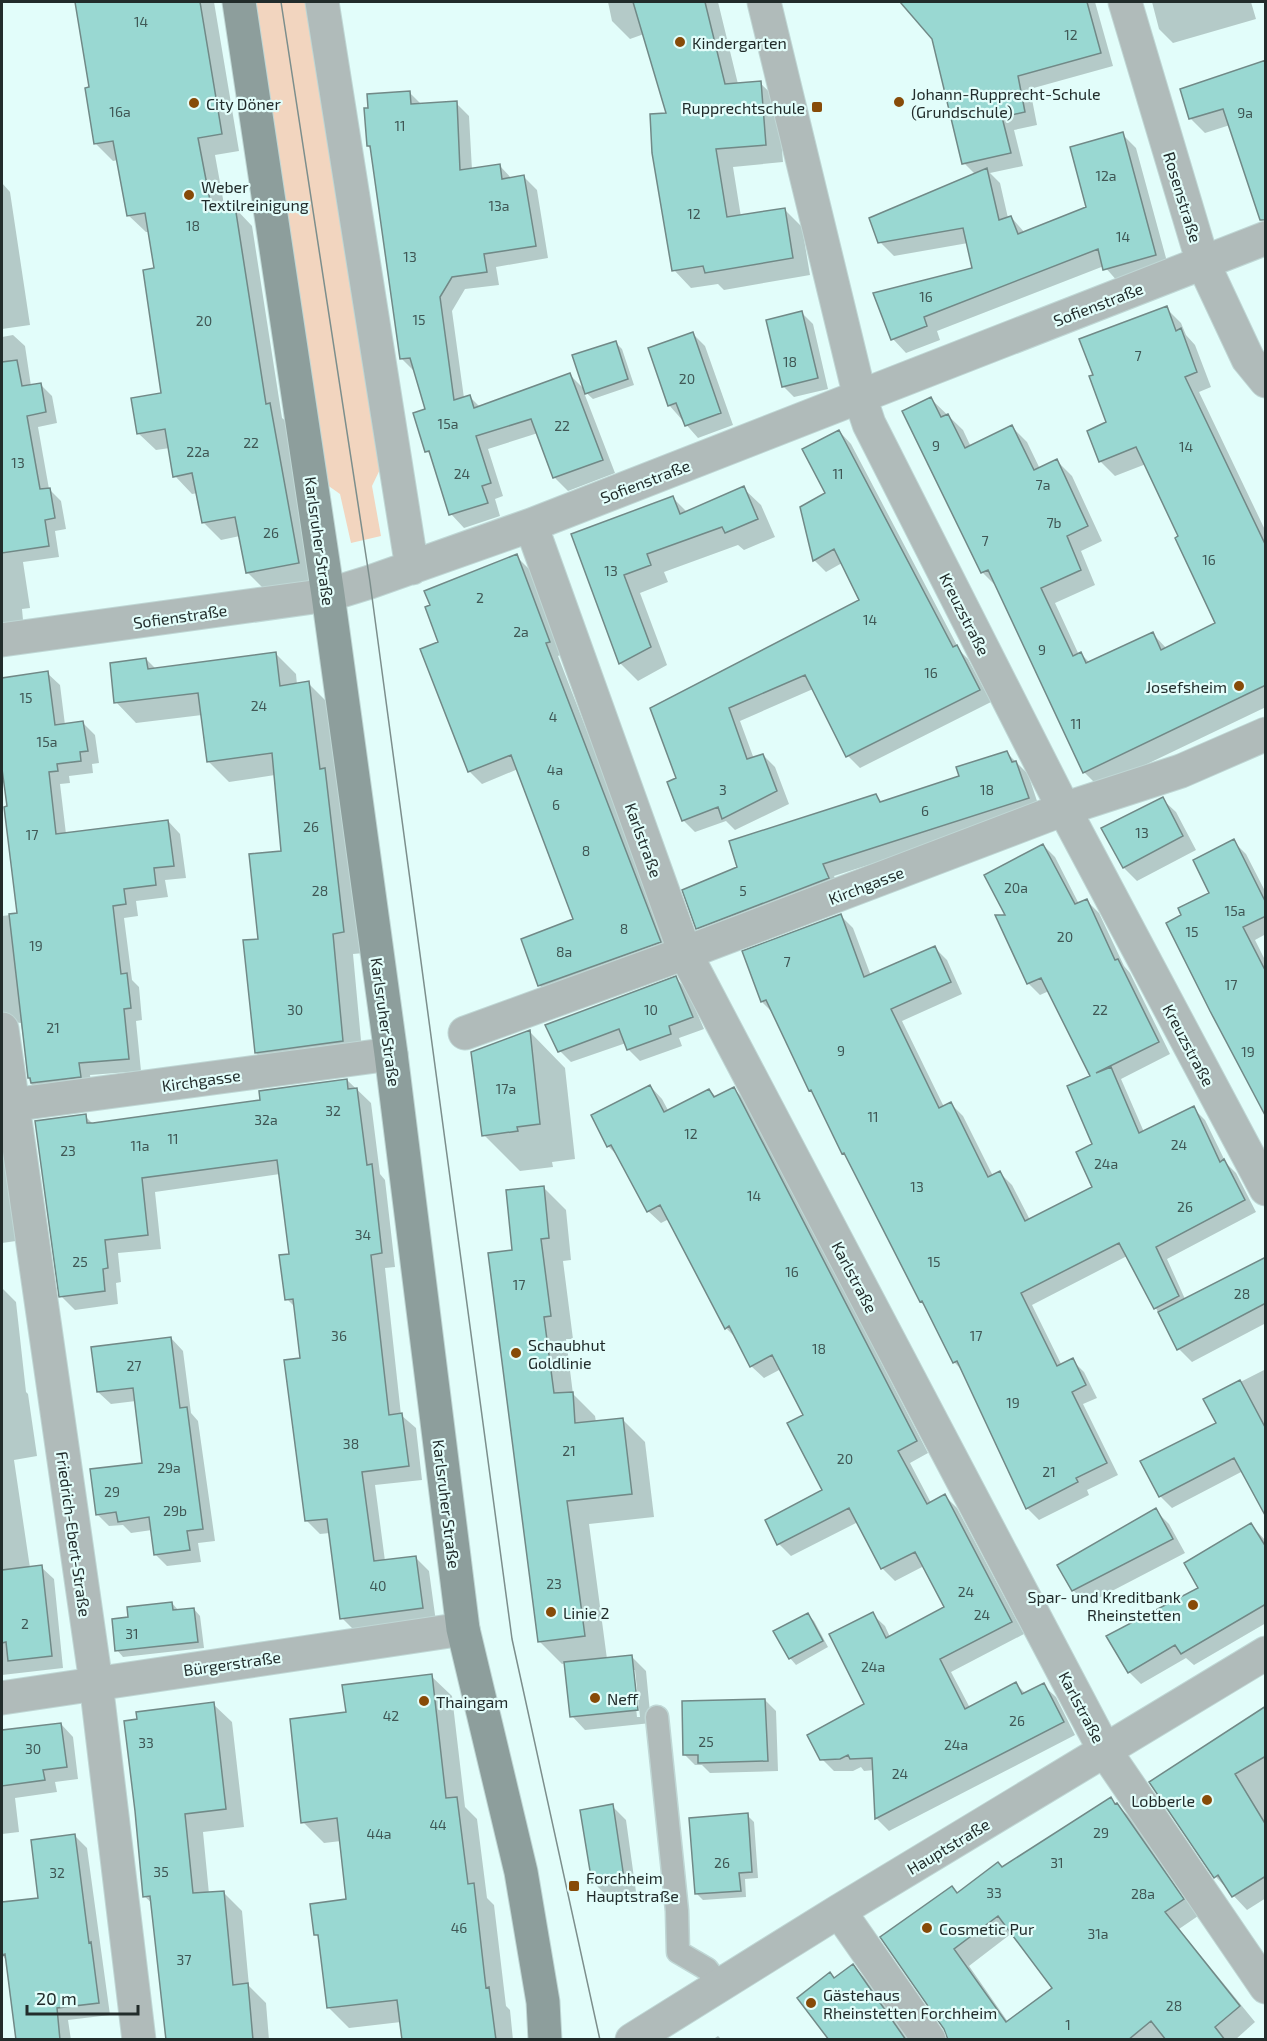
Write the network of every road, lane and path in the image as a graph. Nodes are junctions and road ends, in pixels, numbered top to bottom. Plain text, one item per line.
1 (240, 2) edge
2 (322, 2) edge
3 (764, 2) edge
4 (1125, 2) edge
5 (1266, 238) edge
6 (1203, 263) junction
7 (1266, 381) edge
8 (860, 397) junction
9 (531, 525) junction
10 (412, 567) junction
11 (328, 595) junction
12 (2, 640) edge
13 (1266, 734) edge
14 (1064, 809) junction
15 (685, 954) junction
16 (2, 1029) edge
17 (465, 1033) dead end
18 (391, 1054) junction
19 (12, 1105) junction
20 (1266, 1189) edge
21 (463, 1629) junction
22 (1266, 1653) edge
23 (96, 1683) junction
24 (2, 1698) edge
25 (657, 1717) dead end
26 (1105, 1751) junction
27 (839, 1911) junction
28 (718, 1985) junction
29 (1266, 1987) edge
30 (139, 2040) edge
31 (545, 2040) edge
32 (632, 2040) edge
33 (929, 2040) edge

1 - 11 street, Karlsruher Straße
2 - 10 street
3 - 8 street, Kreuzstraße
4 - 6 street, Rosenstraße
5 - 6 street, Sofienstraße
6 - 7 street, Rosenstraße
6 - 8 street, Sofienstraße
8 - 9 street, Sofienstraße
8 - 14 street, Kreuzstraße
9 - 10 street, Sofienstraße
9 - 15 street, Karlstraße
10 - 11 street, Sofienstraße
11 - 12 street, Sofienstraße
11 - 18 street, Karlsruher Straße
13 - 14 street, Kirchgasse
14 - 15 street, Kirchgasse
14 - 20 street, Kreuzstraße
15 - 17 street, Kirchgasse
15 - 26 street, Karlstraße
16 - 19 street, Friedrich-Ebert-Straße
18 - 19 street, Kirchgasse
18 - 21 street, Karlsruher Straße
19 - 23 street, Friedrich-Ebert-Straße
21 - 23 street, Bürgerstraße
21 - 31 street, Karlsruher Straße
22 - 26 street, Hauptstraße
23 - 24 street, Bürgerstraße
23 - 30 street, Friedrich-Ebert-Straße
25 - 28 lane
26 - 27 street, Hauptstraße
26 - 29 street, Karlstraße
27 - 28 street, Hauptstraße
27 - 33 street
28 - 32 street, Hauptstraße

